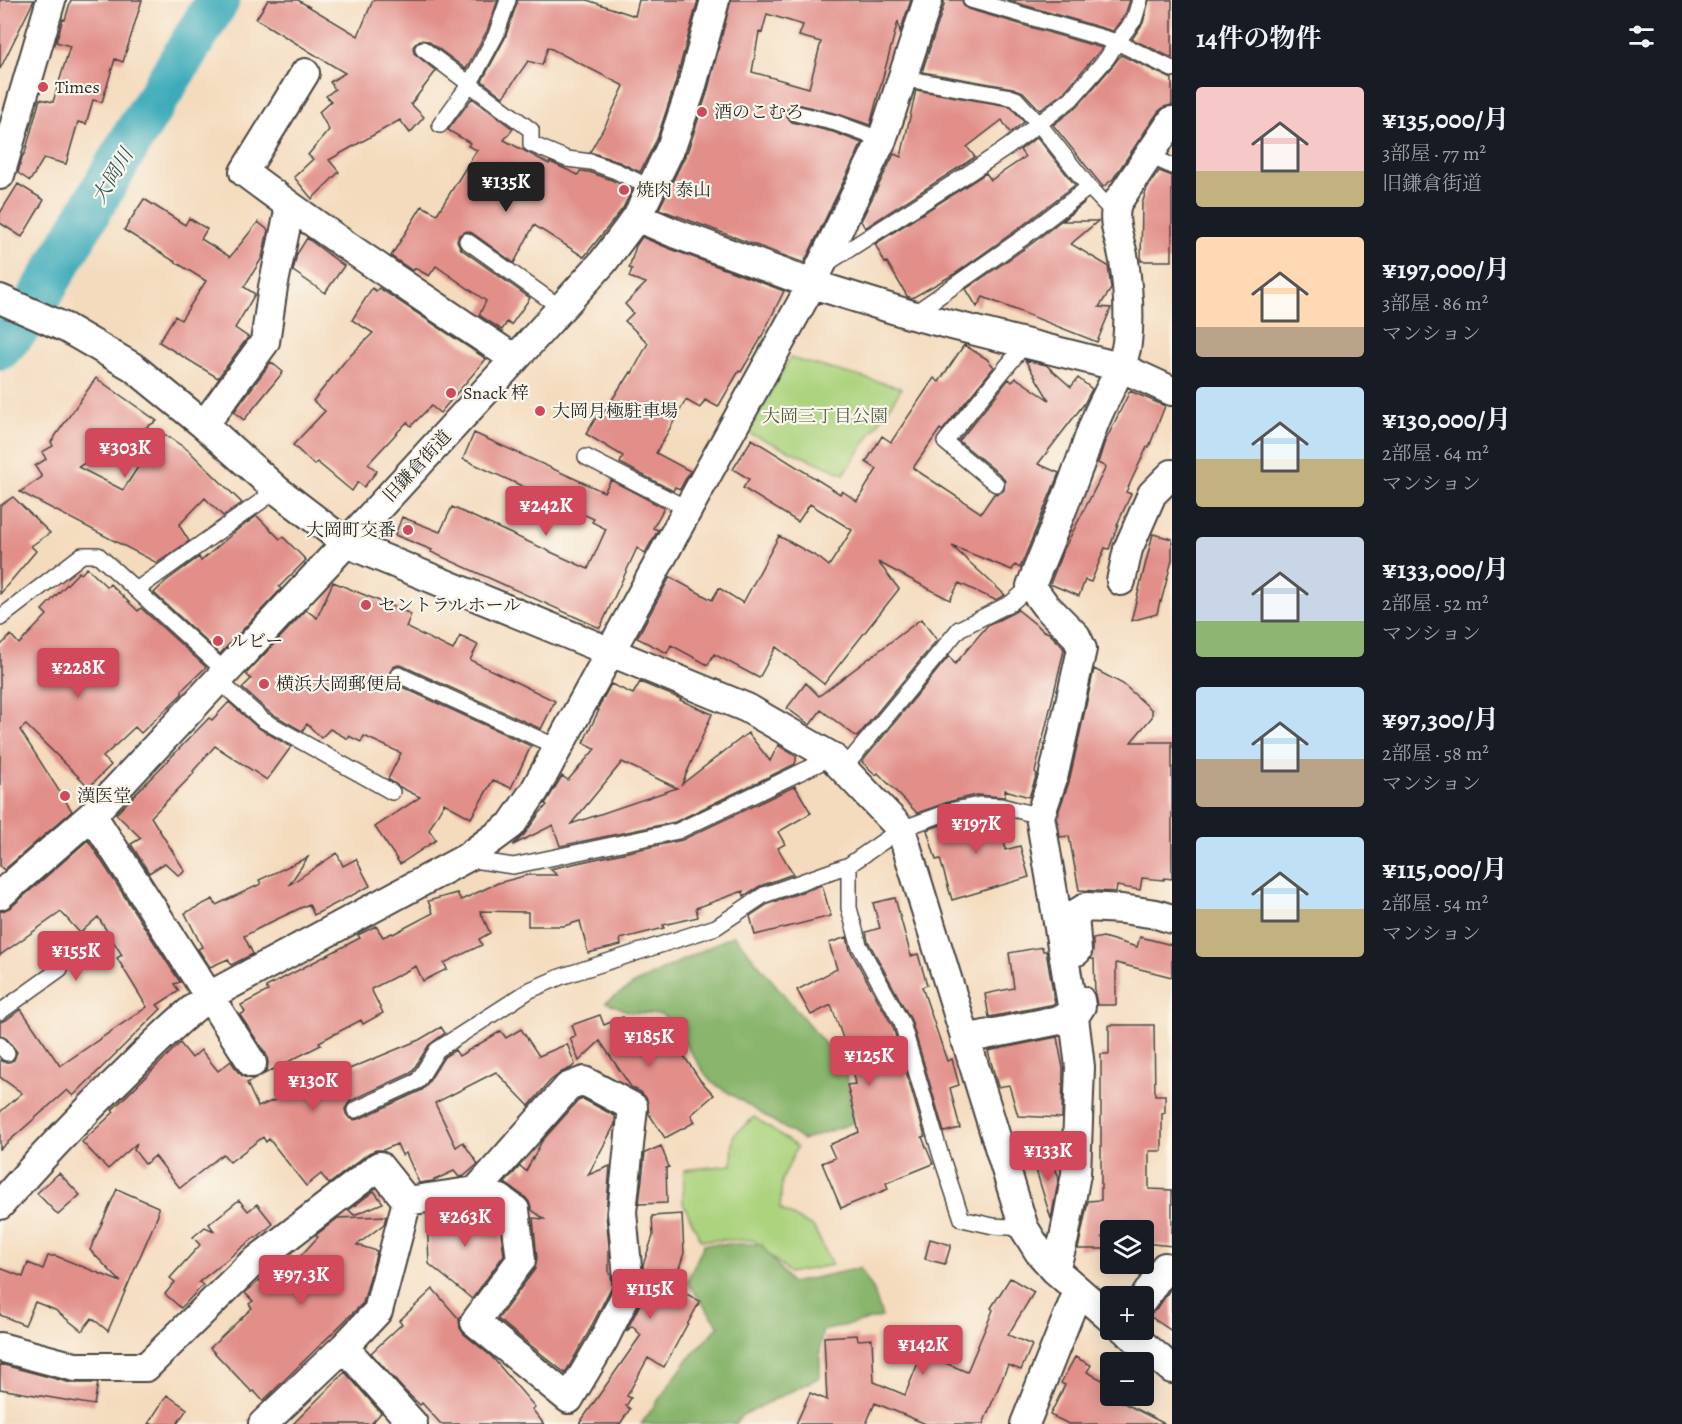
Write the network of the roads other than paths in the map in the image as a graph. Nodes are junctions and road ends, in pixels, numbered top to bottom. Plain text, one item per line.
1 (51, 0) edge
2 (508, 0) edge
3 (715, 0) edge
4 (928, 0) edge
5 (970, 0) edge
6 (1140, 0) edge
7 (1117, 42) junction
8 (423, 49) dead end
9 (1172, 69) edge
10 (305, 73) dead end
11 (902, 78) junction
12 (469, 85) junction
13 (795, 113) dead end
14 (1172, 121) edge
15 (1039, 124) junction
16 (440, 125) dead end
17 (882, 140) junction
18 (1161, 161) edge
19 (0, 176) edge
20 (651, 188) junction
21 (1089, 188) junction
22 (290, 207) junction
23 (1114, 213) junction
24 (637, 217) junction
25 (467, 242) dead end
26 (816, 276) junction
27 (0, 299) edge
28 (561, 308) junction
29 (912, 315) junction
30 (1026, 343) junction
31 (515, 359) junction
32 (1120, 367) junction
33 (1172, 391) edge
34 (204, 425) junction
35 (586, 457) dead end
36 (1172, 474) edge
37 (996, 484) dead end
38 (277, 490) junction
39 (688, 509) junction
40 (346, 543) junction
41 (1121, 581) dead end
42 (1031, 586) junction
43 (136, 590) junction
44 (0, 618) edge
45 (611, 652) junction
46 (399, 675) dead end
47 (222, 676) junction
48 (559, 748) junction
49 (838, 762) junction
50 (392, 792) dead end
51 (92, 815) junction
52 (1040, 816) junction
53 (901, 829) junction
54 (466, 858) junction
55 (849, 865) junction
56 (0, 896) edge
57 (1172, 919) edge
58 (60, 969) dead end
59 (209, 996) junction
60 (0, 1012) edge
61 (1074, 1017) junction
62 (965, 1039) junction
63 (252, 1063) dead end
64 (355, 1110) dead end
65 (476, 1191) junction
66 (407, 1201) junction
67 (0, 1205) edge
68 (1024, 1228) junction
69 (1055, 1270) junction
70 (1172, 1272) edge
71 (1152, 1286) edge
72 (1078, 1291) junction
73 (1100, 1310) edge
74 (1137, 1340) edge
75 (0, 1347) edge
76 (344, 1347) junction
77 (1172, 1369) edge
78 (263, 1424) edge
79 (413, 1424) edge
80 (1025, 1424) edge

1 - 19 street
2 - 12 lane
3 - 20 street, 旧鎌倉街道
4 - 11 street
5 - 7 lane
6 - 7 lane
7 - 9 lane
7 - 15 lane
8 - 12 lane
10 - 22 street
11 - 15 lane
11 - 17 street
12 - 16 lane
12 - 20 lane
13 - 17 lane
14 - 18 street
15 - 21 lane
15 - 26 lane
17 - 26 street
18 - 23 street
20 - 24 street, 旧鎌倉街道
21 - 23 lane
21 - 29 lane
22 - 31 street
22 - 34 street
23 - 32 street
24 - 26 street
24 - 28 street, 旧鎌倉街道
25 - 28 lane
26 - 29 street
26 - 39 street
27 - 34 street
28 - 31 street, 旧鎌倉街道
29 - 30 street
30 - 32 street
30 - 37 lane
31 - 40 street, 旧鎌倉街道
32 - 33 street
32 - 42 street
34 - 38 street
35 - 39 lane
36 - 41 street
38 - 40 street
38 - 43 lane
39 - 45 street
40 - 45 street
40 - 47 street, 旧鎌倉街道
42 - 49 lane
42 - 52 street
43 - 44 lane
43 - 47 lane
45 - 48 street
45 - 49 street
46 - 48 lane
47 - 50 lane
47 - 51 street, 旧鎌倉街道
48 - 54 street
49 - 53 street
49 - 54 lane
51 - 56 street, 旧鎌倉街道
51 - 59 street
52 - 53 lane
52 - 61 street
53 - 55 lane
53 - 62 street
54 - 59 street
55 - 64 lane
55 - 68 lane
57 - 61 street
58 - 60 lane
59 - 63 street
59 - 67 street
61 - 62 street
61 - 69 street
62 - 68 street
65 - 65 street
65 - 66 street
66 - 75 street
66 - 76 street
68 - 69 street
69 - 72 street
70 - 71 street
72 - 73 street
72 - 80 street
74 - 77 street
76 - 78 street
76 - 79 street

